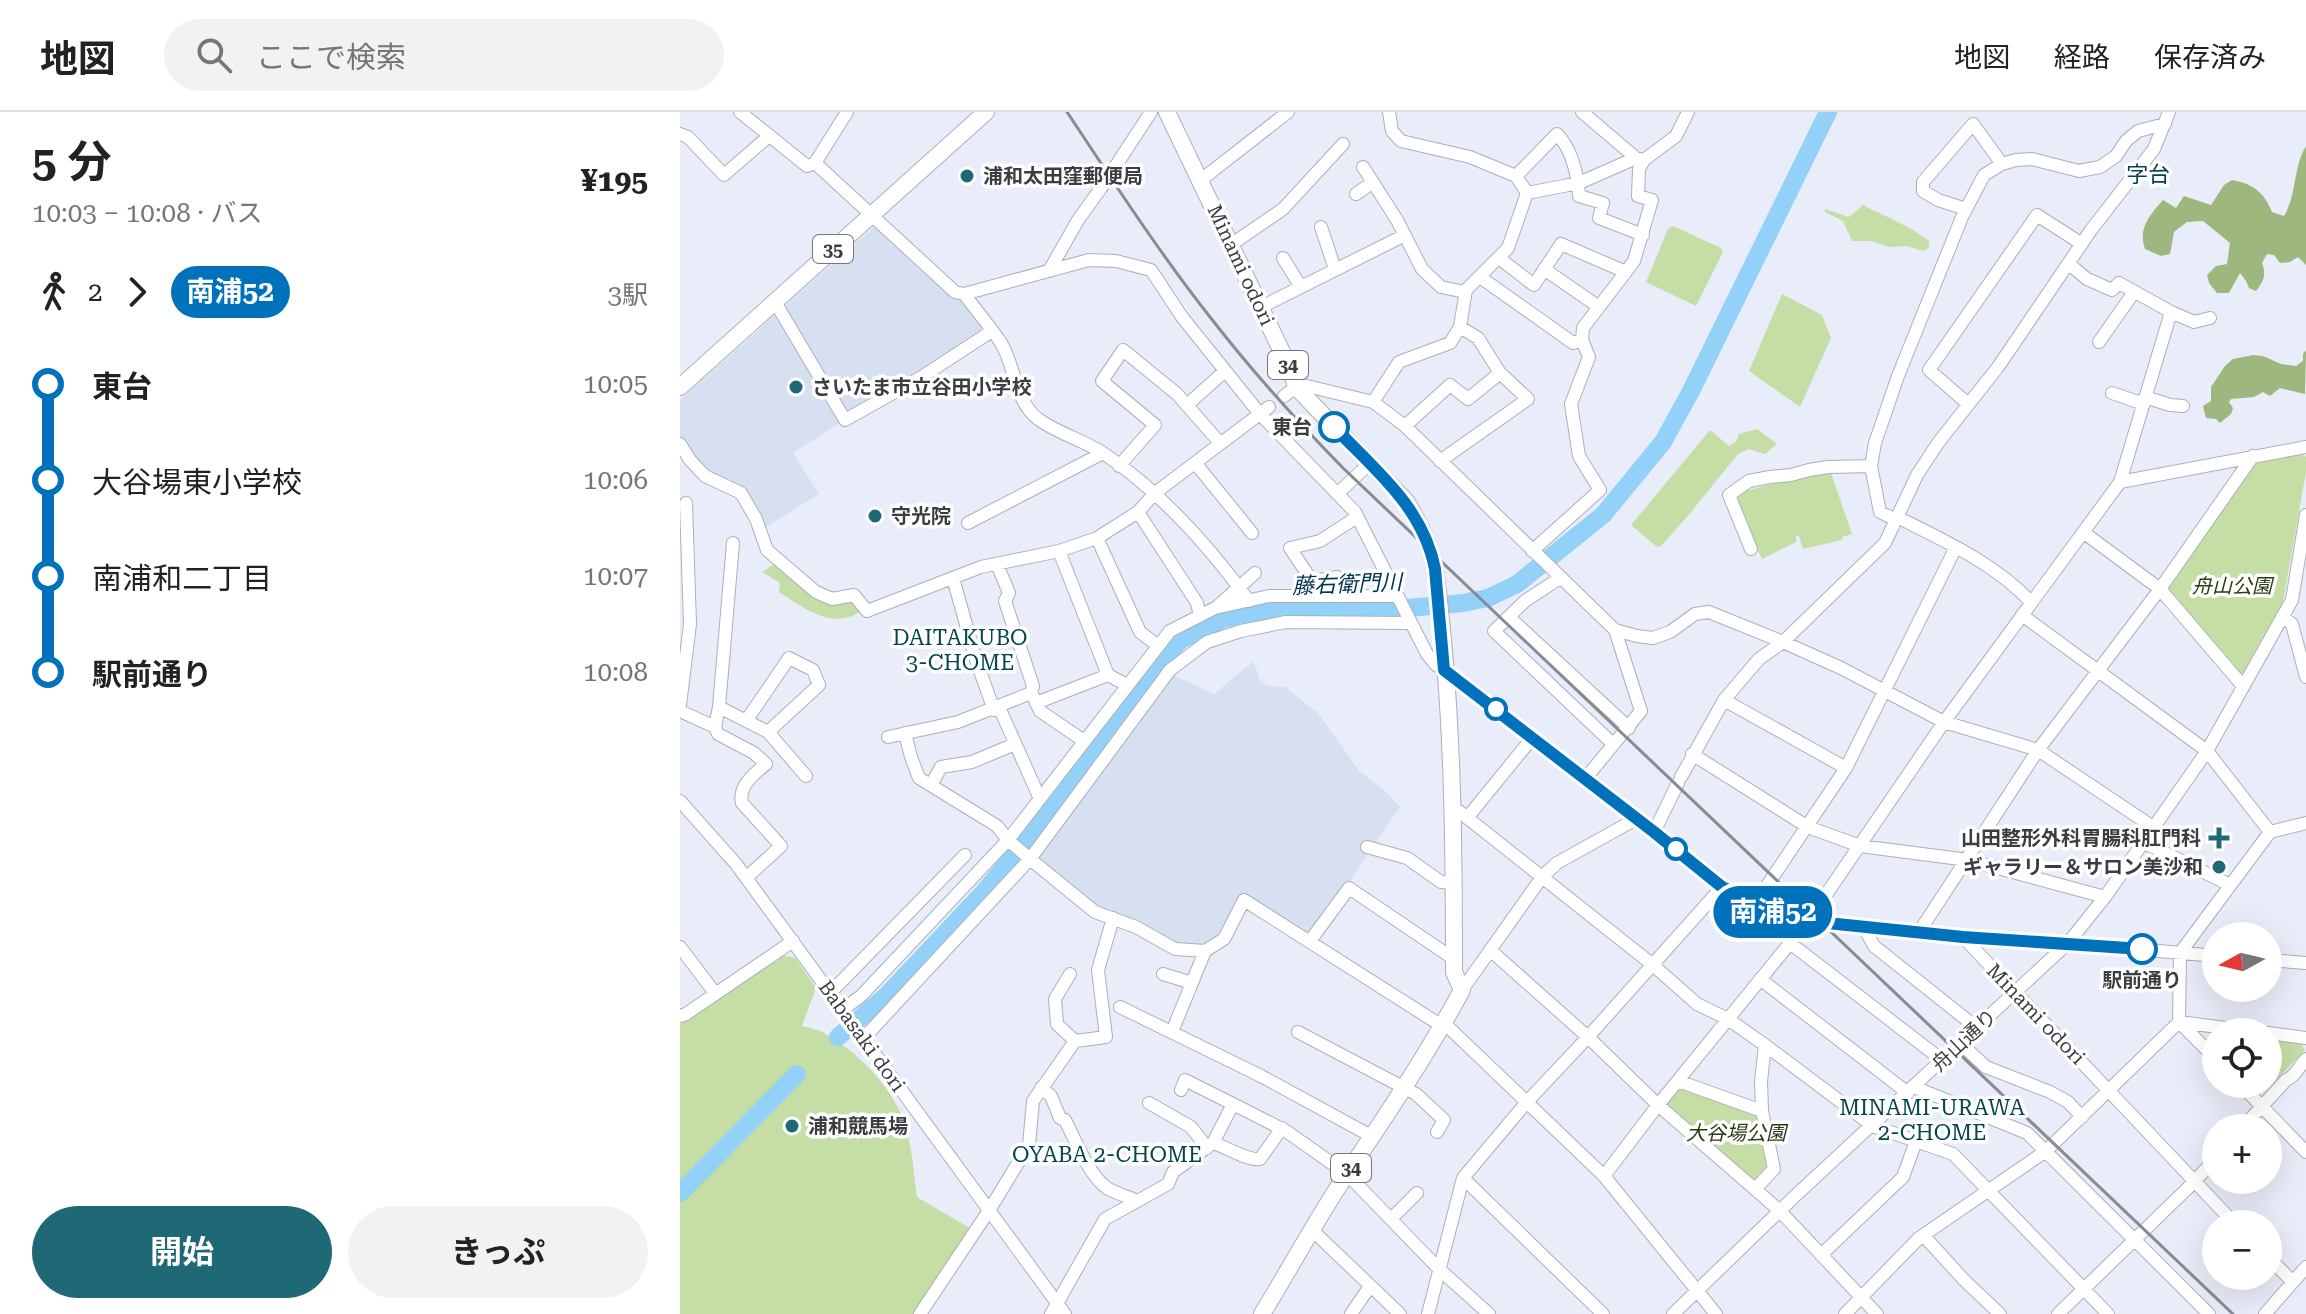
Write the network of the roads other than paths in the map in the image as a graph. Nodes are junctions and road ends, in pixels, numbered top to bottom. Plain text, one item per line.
1 (740, 112) edge
2 (847, 112) edge
3 (986, 112) edge
4 (1151, 112) edge
5 (1167, 112) edge
6 (1288, 112) edge
7 (1389, 112) edge
8 (1582, 112) edge
9 (1688, 112) edge
10 (2167, 118) edge
11 (680, 134) edge
12 (769, 136) junction
13 (1343, 144) dead end
14 (1640, 159) junction
15 (811, 164) junction
16 (2002, 164) junction
17 (1363, 167) dead end
18 (1516, 176) junction
19 (1201, 180) junction
20 (1373, 182) junction
21 (1579, 183) junction
22 (1527, 193) junction
23 (1356, 194) dead end
24 (1966, 209) junction
25 (871, 216) junction
26 (1321, 227) dead end
27 (1405, 235) junction
28 (1643, 235) junction
29 (1232, 244) junction
30 (2082, 244) junction
31 (1283, 258) dead end
32 (1499, 258) junction
33 (2069, 264) junction
34 (1335, 269) junction
35 (1544, 269) junction
36 (1049, 271) junction
37 (1626, 272) junction
38 (1480, 277) junction
39 (1301, 287) junction
40 (1465, 292) junction
41 (2134, 292) junction
42 (964, 294) junction
43 (775, 302) junction
44 (1261, 307) junction
45 (1599, 307) junction
46 (2171, 312) junction
47 (2210, 318) dead end
48 (1460, 327) junction
49 (992, 331) junction
50 (1582, 340) junction
51 (2099, 342) dead end
52 (1225, 371) junction
53 (1500, 373) junction
54 (680, 387) edge
55 (1290, 392) junction
56 (2112, 393) dead end
57 (2144, 400) junction
58 (1373, 402) junction
59 (1967, 403) junction
60 (1187, 405) junction
61 (2183, 406) dead end
62 (1264, 411) junction
63 (1405, 426) junction
64 (1220, 443) junction
65 (680, 444) edge
66 (2306, 447) edge
67 (1103, 453) junction
68 (2253, 456) junction
69 (1440, 461) junction
70 (1196, 464) junction
71 (1369, 464) junction
72 (1119, 466) junction
73 (1871, 466) junction
74 (2120, 482) junction
75 (1155, 493) junction
76 (1337, 494) junction
77 (686, 503) dead end
78 (1138, 512) junction
79 (2306, 515) edge
80 (1357, 517) junction
81 (1897, 518) junction
82 (968, 523) dead end
83 (2083, 532) junction
84 (1252, 533) dead end
85 (1097, 538) junction
86 (733, 543) dead end
87 (1956, 547) junction
88 (1751, 549) dead end
89 (1059, 551) junction
90 (1534, 553) junction
91 (997, 564) junction
92 (1255, 573) dead end
93 (1557, 575) junction
94 (953, 578) junction
95 (1239, 587) junction
96 (2160, 589) junction
97 (1348, 596) junction
98 (1397, 597) junction
99 (1249, 601) junction
100 (2031, 602) junction
101 (1215, 608) junction
102 (2022, 615) junction
103 (1200, 616) junction
104 (1509, 617) junction
105 (2282, 617) junction
106 (1409, 620) junction
107 (1615, 630) junction
108 (2302, 640) edge
109 (1783, 642) junction
110 (1157, 645) junction
111 (1444, 670) junction
112 (2098, 671) junction
113 (1108, 675) junction
114 (2306, 677) edge
115 (1127, 685) junction
116 (2243, 686) junction
117 (1885, 691) junction
118 (1034, 698) junction
119 (1724, 700) junction
120 (719, 707) junction
121 (680, 708) edge
122 (996, 708) junction
123 (746, 721) junction
124 (1944, 722) junction
125 (715, 727) junction
126 (1629, 728) junction
127 (768, 732) junction
128 (905, 733) junction
129 (888, 737) dead end
130 (1533, 737) junction
131 (1084, 741) junction
132 (1015, 744) junction
133 (1613, 744) junction
134 (2038, 750) junction
135 (2207, 751) junction
136 (1692, 754) junction
137 (1846, 768) junction
138 (806, 776) dead end
139 (1585, 779) junction
140 (931, 785) junction
141 (1040, 799) junction
142 (680, 801) edge
143 (1461, 814) junction
144 (1636, 819) junction
145 (2306, 823) edge
146 (1808, 827) junction
147 (2153, 827) junction
148 (1654, 832) junction
149 (2270, 832) junction
150 (1010, 841) junction
151 (2143, 842) junction
152 (1860, 846) junction
153 (1367, 847) dead end
154 (965, 855) dead end
155 (1028, 858) junction
156 (1968, 860) junction
157 (1542, 877) junction
158 (746, 878) junction
159 (1454, 883) junction
160 (2230, 885) junction
161 (1722, 887) junction
162 (2105, 897) junction
163 (1753, 903) junction
164 (1113, 918) junction
165 (1808, 921) junction
166 (1867, 926) junction
167 (1919, 932) junction
168 (1963, 937) junction
169 (793, 941) junction
170 (1310, 941) junction
171 (1790, 943) junction
172 (2068, 943) junction
173 (680, 947) edge
174 (1490, 950) junction
175 (1205, 951) junction
176 (2180, 953) junction
177 (2202, 955) edge
178 (1454, 959) junction
179 (2282, 961) edge
180 (2306, 963) edge
181 (1653, 965) junction
182 (1070, 974) dead end
183 (1163, 974) dead end
184 (1760, 979) junction
185 (1192, 983) junction
186 (1462, 990) junction
187 (2016, 992) junction
188 (715, 993) junction
189 (830, 993) junction
190 (1120, 1007) dead end
191 (844, 1013) junction
192 (680, 1016) edge
193 (1728, 1019) junction
194 (2179, 1022) junction
195 (1443, 1025) junction
196 (2202, 1025) edge
197 (1977, 1028) junction
198 (1172, 1032) junction
199 (1298, 1032) dead end
200 (2282, 1035) edge
201 (862, 1037) junction
202 (1588, 1037) junction
203 (2306, 1038) edge
204 (1075, 1041) junction
205 (1961, 1044) junction
206 (1765, 1045) junction
207 (2202, 1045) edge
208 (2306, 1059) edge
209 (1942, 1060) junction
210 (1678, 1081) junction
211 (1041, 1088) junction
212 (1404, 1089) junction
213 (1181, 1090) dead end
214 (1911, 1090) junction
215 (2109, 1090) junction
216 (2255, 1098) edge
217 (1149, 1103) dead end
218 (1526, 1103) junction
219 (1233, 1104) junction
220 (1658, 1105) junction
221 (2262, 1105) junction
222 (1762, 1111) junction
223 (2254, 1114) edge
224 (2082, 1117) junction
225 (1873, 1126) junction
226 (1282, 1128) junction
227 (1437, 1132) dead end
228 (1373, 1137) junction
229 (1916, 1141) junction
230 (1210, 1145) junction
231 (2046, 1151) junction
232 (2306, 1152) edge
233 (2202, 1173) edge
234 (1347, 1174) junction
235 (1604, 1176) junction
236 (1463, 1178) junction
237 (2194, 1182) junction
238 (1755, 1189) junction
239 (1990, 1190) junction
240 (1417, 1193) dead end
241 (1137, 1201) junction
242 (990, 1209) junction
243 (2221, 1210) edge
244 (1780, 1211) junction
245 (1391, 1219) junction
246 (1313, 1231) junction
247 (1923, 1235) junction
248 (2135, 1239) junction
249 (1821, 1255) junction
250 (2306, 1267) edge
251 (1439, 1269) junction
252 (2282, 1271) edge
253 (2293, 1282) junction
254 (1370, 1286) junction
255 (2083, 1289) junction
256 (1697, 1291) junction
257 (1861, 1298) junction
258 (1058, 1311) edge
259 (2271, 1312) edge
260 (920, 1314) edge
261 (1262, 1314) edge
262 (1351, 1314) edge
263 (1400, 1314) edge
264 (1428, 1314) edge
265 (1489, 1314) edge
266 (1603, 1314) edge
267 (1673, 1314) edge
268 (1716, 1314) edge
269 (1845, 1314) edge
270 (1877, 1314) edge
271 (2000, 1314) edge
272 (2058, 1314) edge
273 (2108, 1314) edge
274 (2209, 1314) edge

1 - 12 street
2 - 15 street
3 - 25 main road, 35
4 - 36 street, bridge
5 - 19 main road, Minami odori / 34
6 - 19 street
7 - 18 street
8 - 14 street
9 - 14 street
10 - 16 street
10 - 30 street
11 - 12 street
12 - 15 street
13 - 29 street
14 - 21 street
14 - 28 street
15 - 25 street
16 - 24 street
16 - 24 street
17 - 20 street
18 - 21 street
18 - 22 street
19 - 29 main road, Minami odori / 34
20 - 23 street
20 - 27 street
21 - 22 street
21 - 28 street
22 - 32 street
24 - 73 street
25 - 42 street
25 - 43 main road, 35
26 - 34 street
27 - 34 street
27 - 40 street
28 - 37 street
29 - 44 main road, Minami odori / 34
30 - 33 street
30 - 59 street
31 - 39 street
32 - 35 street
32 - 38 street
33 - 41 street
33 - 59 street
34 - 39 street
35 - 37 street
35 - 45 street
36 - 42 street
36 - 52 street
37 - 45 street
38 - 40 street
38 - 50 street
39 - 44 street
40 - 48 street
41 - 46 street
41 - 51 street
42 - 49 street
43 - 49 street
43 - 54 main road, 35
44 - 55 main road, Minami odori / 34
45 - 50 street
46 - 47 street
46 - 57 street
48 - 53 street
48 - 58 street
49 - 67 street
50 - 90 street
52 - 60 street
52 - 62 street
53 - 63 street
53 - 69 street
55 - 58 street
55 - 71 main road, Minami odori / 34
56 - 57 street
57 - 61 street
57 - 74 street
58 - 63 street
59 - 81 street
60 - 64 street
60 - 72 street
62 - 64 street
62 - 76 street
63 - 69 street
64 - 70 street
65 - 94 street
66 - 68 street
67 - 72 street
67 - 82 street
68 - 74 street
68 - 96 street
69 - 90 street
70 - 75 street
70 - 84 street
71 - 76 street
71 - 111 main road, Minami odori / 34
72 - 75 street
73 - 81 street
73 - 88 street
74 - 83 street
75 - 78 street
75 - 95 street
76 - 80 street
77 - 121 street
78 - 85 street
78 - 103 street
79 - 105 street, 舟山通り
80 - 97 street
80 - 98 street
81 - 87 street
81 - 109 street
83 - 96 street
83 - 100 street
85 - 89 street
85 - 110 street
86 - 120 street
87 - 100 street
87 - 117 street
89 - 91 street
89 - 113 street
90 - 93 street
91 - 94 street
91 - 118 street
92 - 95 street
93 - 104 street
93 - 107 street
94 - 122 street
95 - 99 street
95 - 101 street
96 - 112 street
96 - 116 street
97 - 98 street
97 - 99 street
98 - 106 street
99 - 101 street
100 - 102 street
101 - 103 street
102 - 112 street
102 - 124 street
103 - 110 street
104 - 126 street
104 - 133 street
105 - 108 street
105 - 116 street, 舟山通り
106 - 111 street
106 - 155 street
107 - 109 street
107 - 126 street
108 - 114 street
109 - 117 street
109 - 119 street
110 - 115 street
111 - 130 street
111 - 143 main road, 34
112 - 134 street
112 - 135 street
113 - 115 street
113 - 118 street
115 - 131 street
116 - 135 street, 舟山通り
117 - 124 street
117 - 137 street
118 - 122 street
118 - 131 street
119 - 136 street
119 - 137 street
120 - 123 street
120 - 125 street
121 - 125 street
122 - 128 street
122 - 132 street
123 - 127 street
123 - 127 street
124 - 134 street
124 - 152 street
125 - 158 street
126 - 133 street
127 - 138 street
128 - 129 street
128 - 140 street
130 - 139 street
130 - 143 street
131 - 141 street
132 - 140 street
132 - 141 street
133 - 139 street
134 - 147 street
134 - 156 street
135 - 147 street, 舟山通り
135 - 149 street
136 - 146 street
136 - 148 street
137 - 146 street
139 - 144 street
140 - 150 street
141 - 150 street
142 - 158 street, Babasaki dori
143 - 157 street
143 - 159 main road, 34
144 - 148 street
144 - 157 street
145 - 149 street
146 - 152 street
146 - 163 street
147 - 151 street, 舟山通り
148 - 161 street
149 - 160 street
150 - 155 street
150 - 191 street
151 - 160 street
151 - 162 street, 舟山通り
152 - 156 street
152 - 165 street
153 - 159 street
154 - 189 street
155 - 164 street
155 - 201 street
156 - 162 street
156 - 167 street
157 - 174 street
157 - 181 street
158 - 169 street, Babasaki dori
159 - 178 main road, 34
160 - 176 street
161 - 163 street
161 - 181 street
162 - 172 street, 舟山通り
163 - 165 street
164 - 175 street
164 - 204 street
165 - 166 street
165 - 171 street
166 - 167 street
166 - 197 street
167 - 168 street
168 - 172 street
168 - 187 street, Minami odori
169 - 188 street
169 - 189 street, Babasaki dori
170 - 175 street
170 - 178 street
170 - 195 street
171 - 184 street
171 - 209 street
172 - 176 street
172 - 187 street, 舟山通り
173 - 188 street
174 - 186 street
174 - 202 street
175 - 185 street
176 - 177 street
176 - 194 street
178 - 186 main road, 34
179 - 180 street
181 - 193 street
181 - 202 street
182 - 204 street
183 - 185 street
184 - 193 street
184 - 214 street
185 - 198 street
186 - 195 main road, 34
187 - 197 street, 舟山通り
187 - 215 street, Minami odori
188 - 192 street
189 - 191 street, Babasaki dori
190 - 198 street
191 - 201 street, Babasaki dori
193 - 206 street
193 - 210 street
194 - 196 street
194 - 207 street
194 - 215 street
195 - 212 main road, 34
195 - 218 street
197 - 205 street, 舟山通り
198 - 228 street
199 - 212 street
200 - 203 street
201 - 242 street, Babasaki dori
202 - 218 street
202 - 220 street
204 - 211 street
205 - 209 street, 舟山通り
205 - 224 street
206 - 222 street
206 - 225 street
208 - 221 street
209 - 214 street, 舟山通り
210 - 220 street
210 - 222 street
211 - 241 street
211 - 242 street
212 - 227 street
212 - 228 main road, 34
213 - 219 street
214 - 225 street, 舟山通り
214 - 231 street
215 - 224 street
215 - 237 street, Minami odori
216 - 221 street
217 - 230 street
218 - 235 street
218 - 236 street
219 - 226 street
219 - 230 street
220 - 235 street
220 - 238 street
221 - 223 street
221 - 232 street
222 - 238 street
224 - 231 street
225 - 229 street
225 - 244 street, 舟山通り
226 - 230 street
226 - 234 street
228 - 234 main road, 34
229 - 239 street
229 - 249 street
230 - 241 street
231 - 239 street
231 - 248 street
233 - 237 street
234 - 245 street
234 - 246 main road, 34
235 - 256 street
236 - 251 street
236 - 266 street
237 - 243 street, Minami odori
237 - 248 street
238 - 244 street
239 - 247 street
239 - 255 street
240 - 245 street
241 - 258 street
242 - 258 street, Babasaki dori
242 - 260 street
244 - 249 street
244 - 256 street, 舟山通り
245 - 251 street
246 - 254 street
246 - 261 main road, 34
247 - 257 street
247 - 271 street
248 - 255 street
248 - 274 street
249 - 257 street
250 - 253 street
251 - 264 street
251 - 265 street
252 - 253 street
253 - 259 street
254 - 262 street
254 - 263 street
255 - 272 street
255 - 273 street
256 - 267 street, 舟山通り
256 - 268 street
257 - 269 street
257 - 270 street

